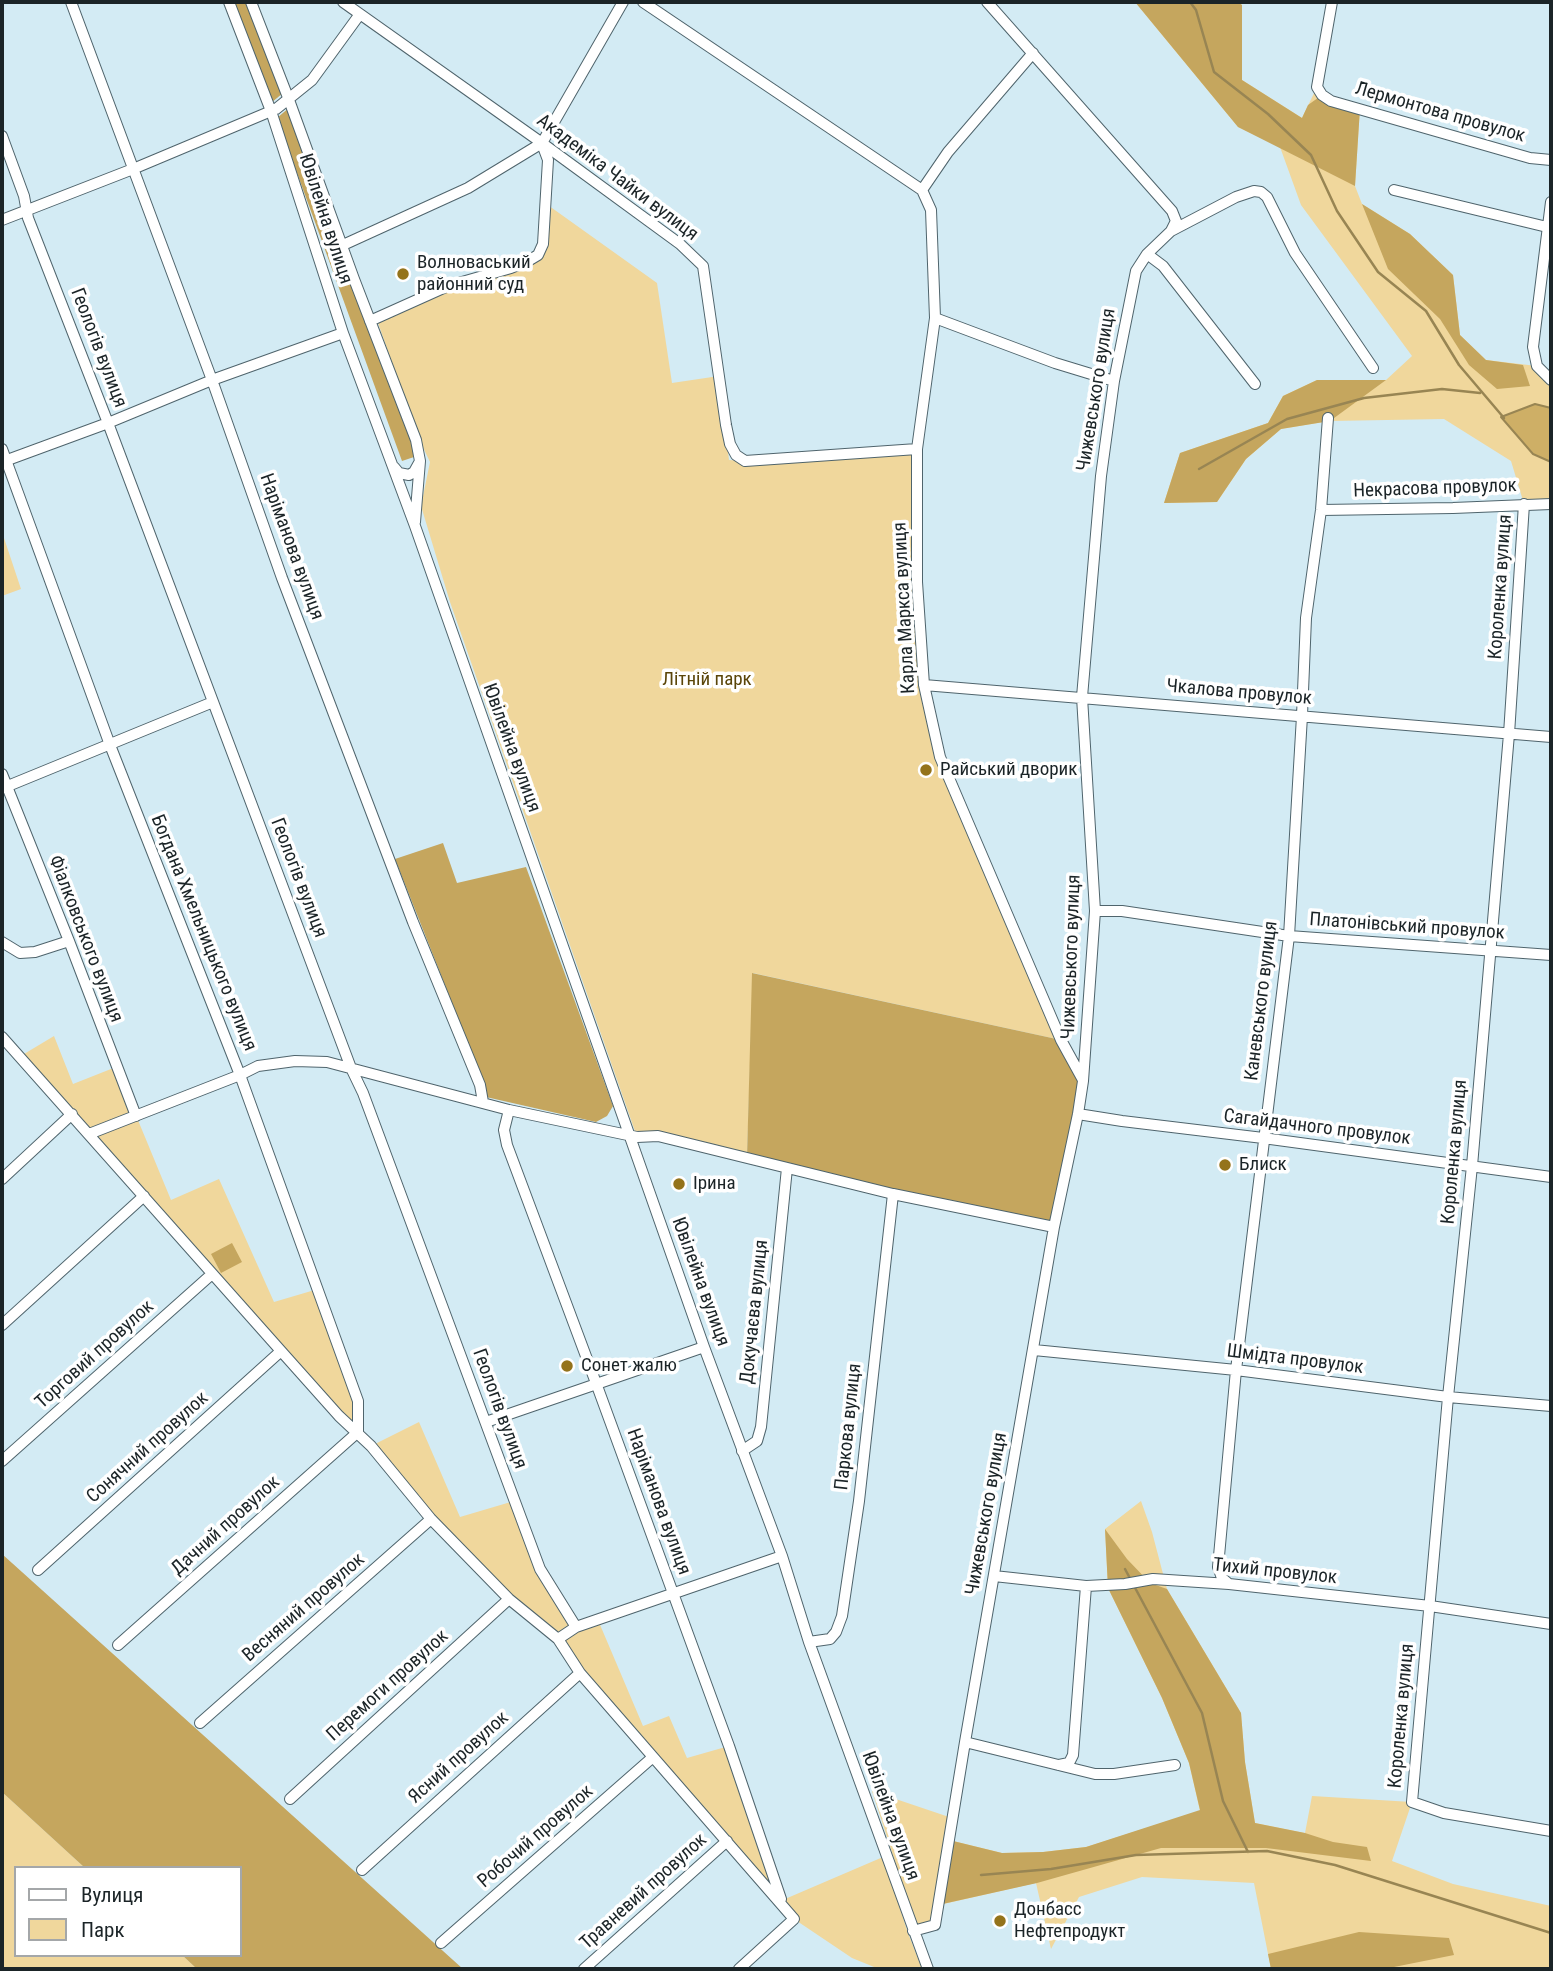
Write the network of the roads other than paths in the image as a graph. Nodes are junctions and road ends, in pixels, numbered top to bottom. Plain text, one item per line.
1 (71, 2) edge
2 (229, 2) edge
3 (251, 2) edge
4 (343, 2) edge
5 (623, 2) edge
6 (643, 2) edge
7 (987, 2) edge
8 (1332, 2) edge
9 (360, 14) junction
10 (1033, 54) junction
11 (289, 100) junction
12 (271, 111) junction
13 (2, 136) edge
14 (542, 143) junction
15 (1551, 159) edge
16 (133, 169) junction
17 (922, 190) junction
18 (1394, 190) dead end
19 (1551, 202) edge
20 (27, 211) junction
21 (2, 220) edge
22 (1547, 227) junction
23 (1171, 231) junction
24 (343, 244) junction
25 (1147, 254) junction
26 (935, 318) junction
27 (370, 321) junction
28 (344, 333) junction
29 (1373, 368) dead end
30 (212, 380) junction
31 (1551, 380) edge
32 (1114, 381) junction
33 (1255, 384) dead end
34 (1328, 418) dead end
35 (108, 423) junction
36 (2, 449) edge
37 (917, 449) junction
38 (4, 461) edge
39 (420, 461) junction
40 (391, 464) junction
41 (1524, 504) junction
42 (1551, 504) edge
43 (1321, 510) junction
44 (415, 526) junction
45 (924, 685) junction
46 (1083, 697) junction
47 (213, 702) junction
48 (1302, 716) junction
49 (1509, 734) junction
50 (1551, 737) edge
51 (110, 745) junction
52 (2, 774) edge
53 (4, 787) edge
54 (1095, 911) junction
55 (1289, 936) junction
56 (69, 941) junction
57 (2, 942) edge
58 (1489, 951) junction
59 (1551, 955) edge
60 (2, 1037) edge
61 (351, 1068) junction
62 (240, 1075) junction
63 (1083, 1081) junction
64 (483, 1102) junction
65 (509, 1110) junction
66 (72, 1114) junction
67 (1078, 1114) junction
68 (136, 1116) junction
69 (89, 1134) junction
70 (629, 1136) junction
71 (1264, 1138) junction
72 (1472, 1166) junction
73 (787, 1168) junction
74 (1551, 1177) edge
75 (2, 1179) edge
76 (893, 1194) junction
77 (144, 1196) junction
78 (1054, 1227) junction
79 (212, 1274) junction
80 (2, 1325) edge
81 (704, 1347) junction
82 (1034, 1349) junction
83 (281, 1352) junction
84 (1236, 1370) junction
85 (596, 1383) junction
86 (1448, 1397) junction
87 (1551, 1406) edge
88 (485, 1422) junction
89 (358, 1432) junction
90 (742, 1451) junction
91 (2, 1461) edge
92 (432, 1519) junction
93 (782, 1556) junction
94 (38, 1570) dead end
95 (994, 1576) junction
96 (1229, 1584) junction
97 (1086, 1586) junction
98 (672, 1594) junction
99 (509, 1599) junction
100 (1430, 1605) junction
101 (1551, 1624) edge
102 (576, 1627) junction
103 (558, 1639) junction
104 (809, 1642) junction
105 (118, 1646) dead end
106 (580, 1673) junction
107 (200, 1723) dead end
108 (965, 1742) junction
109 (653, 1757) junction
110 (1058, 1765) junction
111 (1175, 1765) dead end
112 (290, 1799) dead end
113 (1551, 1831) edge
114 (727, 1841) junction
115 (362, 1870) dead end
116 (783, 1906) junction
117 (913, 1931) junction
118 (441, 1943) dead end
119 (584, 1969) edge
120 (739, 1969) edge
121 (928, 1969) edge

1 - 16 street, Наріманова вулиця
2 - 12 street, Ювілейна вулиця
3 - 11 street, Ювілейна вулиця
4 - 9 street, Академіка Чайки вулиця
5 - 14 street
6 - 17 street
7 - 10 street
8 - 15 street, Лермонтова провулок
9 - 11 street
9 - 14 street, Академіка Чайки вулиця
10 - 17 street
10 - 23 street
11 - 12 street
11 - 24 street, Ювілейна вулиця
12 - 16 street
12 - 28 street, Ювілейна вулиця
13 - 20 street, Геологів вулиця
14 - 24 street
14 - 27 street
14 - 37 street, Академіка Чайки вулиця
16 - 20 street
16 - 30 street, Наріманова вулиця
17 - 26 street, Карла Маркса вулиця
18 - 22 street
19 - 22 street
20 - 21 street
20 - 35 street, Геологів вулиця
22 - 31 street
23 - 25 street, Чижевського вулиця
23 - 29 street, Чижевського вулиця
24 - 27 street, Ювілейна вулиця
25 - 32 street, Чижевського вулиця
25 - 33 street
26 - 32 street
26 - 37 street, Карла Маркса вулиця
27 - 39 street, Ювілейна вулиця
28 - 30 street
28 - 40 street, Ювілейна вулиця
30 - 35 street
30 - 64 street, Наріманова вулиця
32 - 46 street, Чижевського вулиця
34 - 43 street, Каневського вулиця
35 - 38 street
35 - 47 street, Геологів вулиця
36 - 38 street, Богдана Хмельницького вулиця
37 - 45 street, Карла Маркса вулиця
38 - 51 street, Богдана Хмельницького вулиця
39 - 40 street
39 - 44 street, Ювілейна вулиця
40 - 44 street, Ювілейна вулиця
41 - 42 street, Некрасова провулок
41 - 43 street, Некрасова провулок
41 - 49 street, Короленка вулиця
43 - 48 street, Каневського вулиця
44 - 70 street, Ювілейна вулиця
45 - 46 street, Чкалова провулок
45 - 63 street, Карла Маркса вулиця
46 - 48 street, Чкалова провулок
46 - 54 street, Чижевського вулиця
47 - 51 street
47 - 61 street, Геологів вулиця
48 - 49 street, Чкалова провулок
48 - 55 street, Каневського вулиця
49 - 50 street, Чкалова провулок
49 - 58 street, Короленка вулиця
51 - 53 street
51 - 62 street, Богдана Хмельницького вулиця
52 - 53 street, Фіалковського вулиця
53 - 56 street, Фіалковського вулиця
54 - 55 street, Платонівський провулок
54 - 63 street, Чижевського вулиця
55 - 58 street, Платонівський провулок
55 - 71 street, Каневського вулиця
56 - 57 street
56 - 68 street, Фіалковського вулиця
58 - 59 street, Платонівський провулок
58 - 72 street, Короленка вулиця
60 - 66 street
61 - 62 street
61 - 64 street
61 - 88 street, Геологів вулиця
62 - 68 street
62 - 89 street, Богдана Хмельницького вулиця
63 - 67 street, Чижевського вулиця
64 - 65 street
65 - 70 street
65 - 85 street, Наріманова вулиця
66 - 69 street
66 - 75 street
67 - 71 street, Сагайдачного провулок
67 - 78 street, Чижевського вулиця
68 - 69 street
69 - 77 street
70 - 73 street
70 - 81 street, Ювілейна вулиця
71 - 72 street, Сагайдачного провулок
71 - 84 street, Каневського вулиця
72 - 74 street, Сагайдачного провулок
72 - 86 street, Короленка вулиця
73 - 76 street
73 - 90 street, Докучаєва вулиця
76 - 78 street
76 - 104 street, Паркова вулиця
77 - 79 street
77 - 80 street
78 - 82 street, Чижевського вулиця
79 - 83 street
79 - 91 street, Торговий провулок
81 - 85 street
81 - 90 street, Ювілейна вулиця
82 - 84 street, Шмідта провулок
82 - 95 street, Чижевського вулиця
83 - 89 street
83 - 94 street, Сонячний провулок
84 - 86 street, Шмідта провулок
84 - 96 street, Каневського вулиця
85 - 88 street
85 - 98 street, Наріманова вулиця
86 - 87 street, Шмідта провулок
86 - 100 street, Короленка вулиця
88 - 102 street, Геологів вулиця
89 - 92 street
89 - 105 street, Дачний провулок
90 - 93 street, Ювілейна вулиця
92 - 99 street
92 - 107 street, Весняний провулок
93 - 98 street
93 - 104 street, Ювілейна вулиця
95 - 97 street, Тихий провулок
95 - 108 street, Чижевського вулиця
96 - 97 street, Тихий провулок
96 - 100 street, Тихий провулок
97 - 110 street
98 - 102 street
98 - 116 street, Наріманова вулиця
99 - 103 street
99 - 112 street, Перемоги провулок
100 - 101 street, Тихий провулок
100 - 113 street, Короленка вулиця
102 - 103 street
103 - 106 street
104 - 117 street, Ювілейна вулиця
106 - 109 street
106 - 115 street, Ясний провулок
108 - 110 street
108 - 117 street, Чижевського вулиця
109 - 114 street
109 - 118 street, Робочий провулок
110 - 111 street
114 - 116 street
114 - 119 street, Травневий провулок
116 - 120 street
117 - 121 street, Ювілейна вулиця

